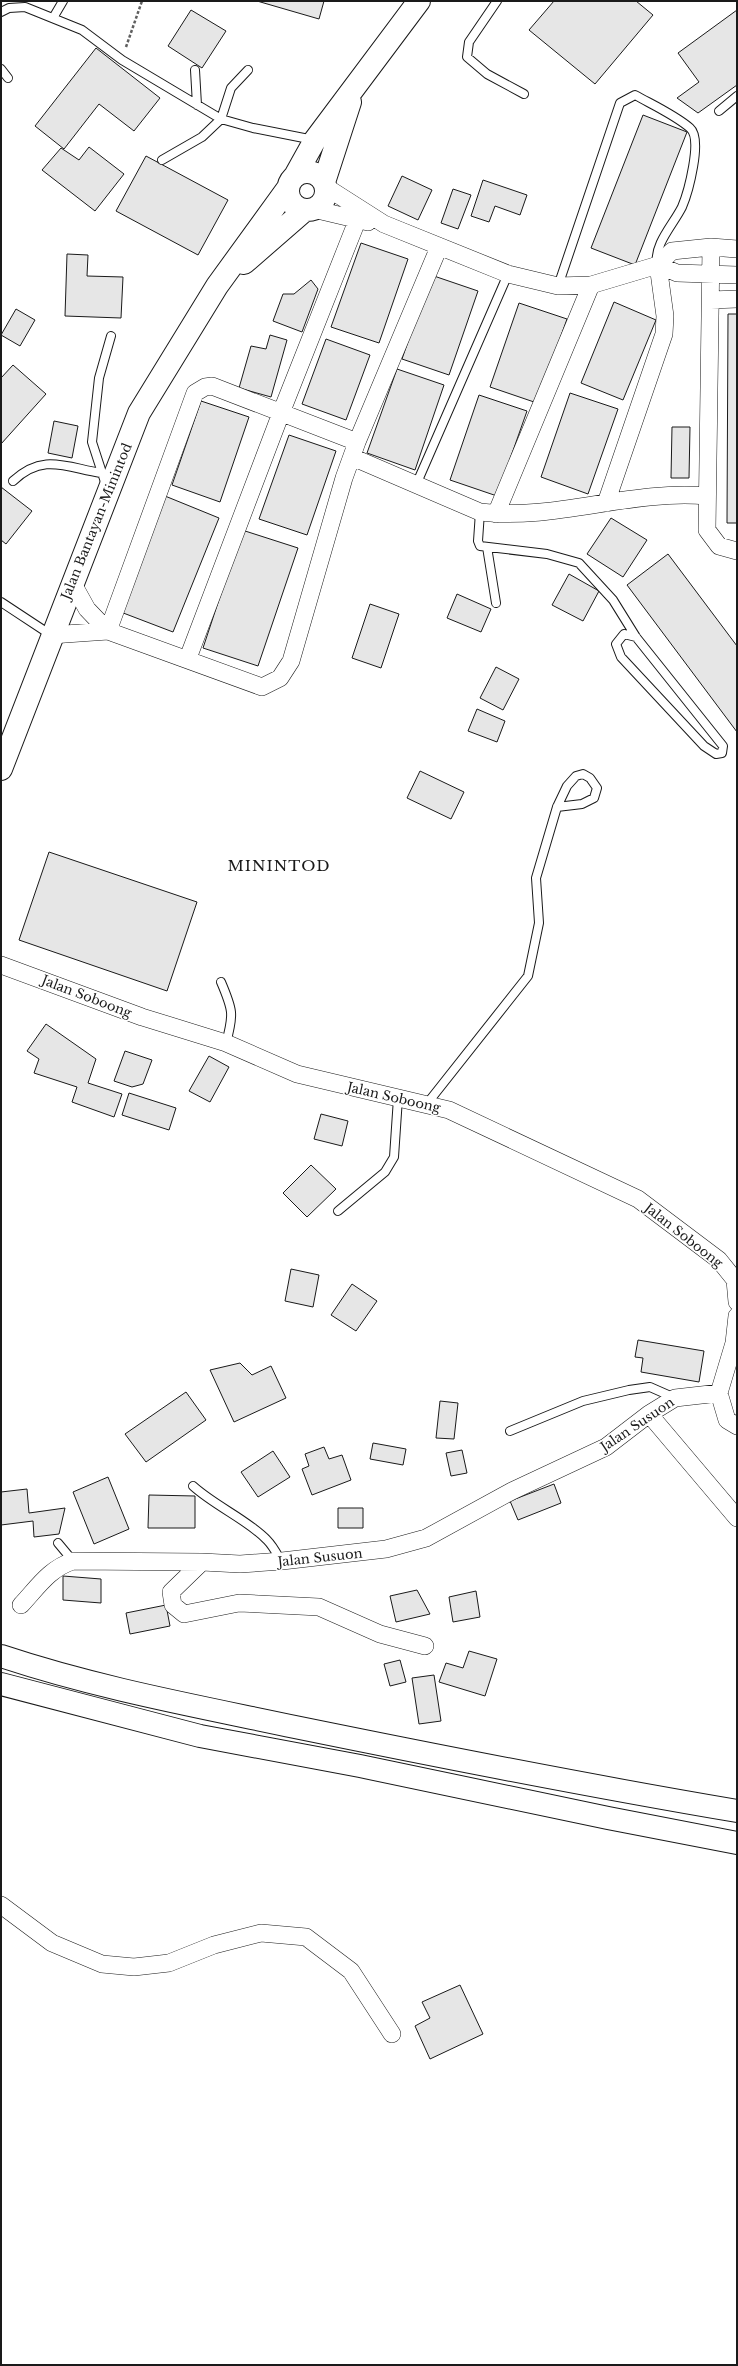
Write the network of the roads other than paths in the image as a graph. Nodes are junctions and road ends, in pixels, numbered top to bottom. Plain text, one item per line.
1 (63, 1) edge
2 (419, 1) edge
3 (497, 1) edge
4 (1, 12) edge
5 (53, 18) junction
6 (1, 68) edge
7 (195, 70) dead end
8 (248, 70) dead end
9 (8, 78) dead end
10 (355, 88) junction
11 (524, 94) dead end
12 (737, 96) edge
13 (197, 105) junction
14 (719, 111) dead end
15 (221, 119) junction
16 (315, 140) junction
17 (162, 160) dead end
18 (292, 182) junction
19 (325, 185) junction
20 (309, 209) junction
21 (357, 221) junction
22 (384, 224) junction
23 (439, 247) junction
24 (711, 247) junction
25 (737, 249) edge
26 (658, 265) junction
27 (508, 274) junction
28 (737, 275) edge
29 (591, 284) junction
30 (217, 286) junction
31 (558, 286) junction
32 (737, 299) edge
33 (711, 300) junction
34 (111, 336) dead end
35 (281, 413) junction
36 (354, 449) junction
37 (14, 481) dead end
38 (105, 481) junction
39 (416, 485) junction
40 (707, 496) junction
41 (606, 503) junction
42 (488, 513) junction
43 (487, 547) junction
44 (737, 551) edge
45 (72, 582) junction
46 (1, 602) edge
47 (496, 603) dead end
48 (108, 631) junction
49 (51, 635) junction
50 (636, 637) junction
51 (188, 658) junction
52 (1, 769) edge
53 (557, 807) junction
54 (1, 965) edge
55 (221, 982) dead end
56 (226, 1044) junction
57 (398, 1098) junction
58 (426, 1105) junction
59 (338, 1211) dead end
60 (737, 1302) edge
61 (737, 1316) edge
62 (719, 1393) junction
63 (675, 1398) junction
64 (649, 1414) junction
65 (737, 1426) edge
66 (510, 1431) dead end
67 (193, 1486) dead end
68 (737, 1518) edge
69 (58, 1543) dead end
70 (72, 1561) junction
71 (282, 1561) junction
72 (202, 1562) junction
73 (22, 1605) dead end
74 (425, 1646) dead end
75 (1, 1656) edge
76 (1, 1684) edge
77 (737, 1811) edge
78 (737, 1843) edge
79 (1, 1905) edge
80 (392, 2034) dead end

1 - 5 lane
2 - 10 main road, Jalan Bantayan-Minintod
3 - 11 lane
4 - 5 lane
5 - 13 lane
6 - 9 lane
7 - 13 lane
8 - 15 lane
10 - 16 main road, Jalan Bantayan-Minintod
10 - 19 main road, Jalan Bantayan-Minintod
12 - 14 lane
13 - 15 lane
15 - 16 lane
15 - 17 lane
16 - 18 main road, Jalan Bantayan-Minintod
18 - 19 main road
18 - 20 main road
18 - 30 main road, Jalan Bantayan-Minintod
19 - 20 main road
19 - 22 street
20 - 21 street
20 - 30 main road, Jalan Bantayan-Minintod
21 - 22 street
21 - 35 street
22 - 23 street
23 - 27 street
23 - 36 street
24 - 25 street
24 - 26 street
24 - 33 street
26 - 28 street
26 - 29 street
26 - 31 lane
26 - 41 street
27 - 31 street
27 - 39 lane
29 - 31 street
29 - 42 street
30 - 38 main road, Jalan Bantayan-Minintod
32 - 33 street
33 - 40 street
34 - 38 lane
35 - 36 street
35 - 48 street
35 - 51 street
36 - 39 street
36 - 51 street
37 - 38 lane
38 - 45 main road, Jalan Bantayan-Minintod
39 - 42 street
40 - 41 street
40 - 44 street
41 - 42 street
42 - 43 lane
43 - 47 lane
43 - 50 lane
45 - 48 street
45 - 49 main road, Jalan Bantayan-Minintod
46 - 49 lane
48 - 49 street
48 - 51 street
49 - 52 main road, Jalan Bantayan-Minintod
50 - 50 lane
53 - 53 lane
53 - 58 lane
54 - 56 street, Jalan Soboong
55 - 56 lane
56 - 57 street, Jalan Soboong
57 - 58 street, Jalan Soboong
57 - 59 lane
58 - 60 street, Jalan Soboong
61 - 62 street
62 - 63 street, Jalan Susuon
62 - 65 street
63 - 64 street, Jalan Susuon
63 - 66 lane
64 - 68 street
64 - 71 street, Jalan Susuon
67 - 71 lane
69 - 70 lane
70 - 72 street, Jalan Susuon
70 - 73 street
71 - 72 street, Jalan Susuon
72 - 74 street
75 - 77 main road
76 - 78 main road
79 - 80 street

